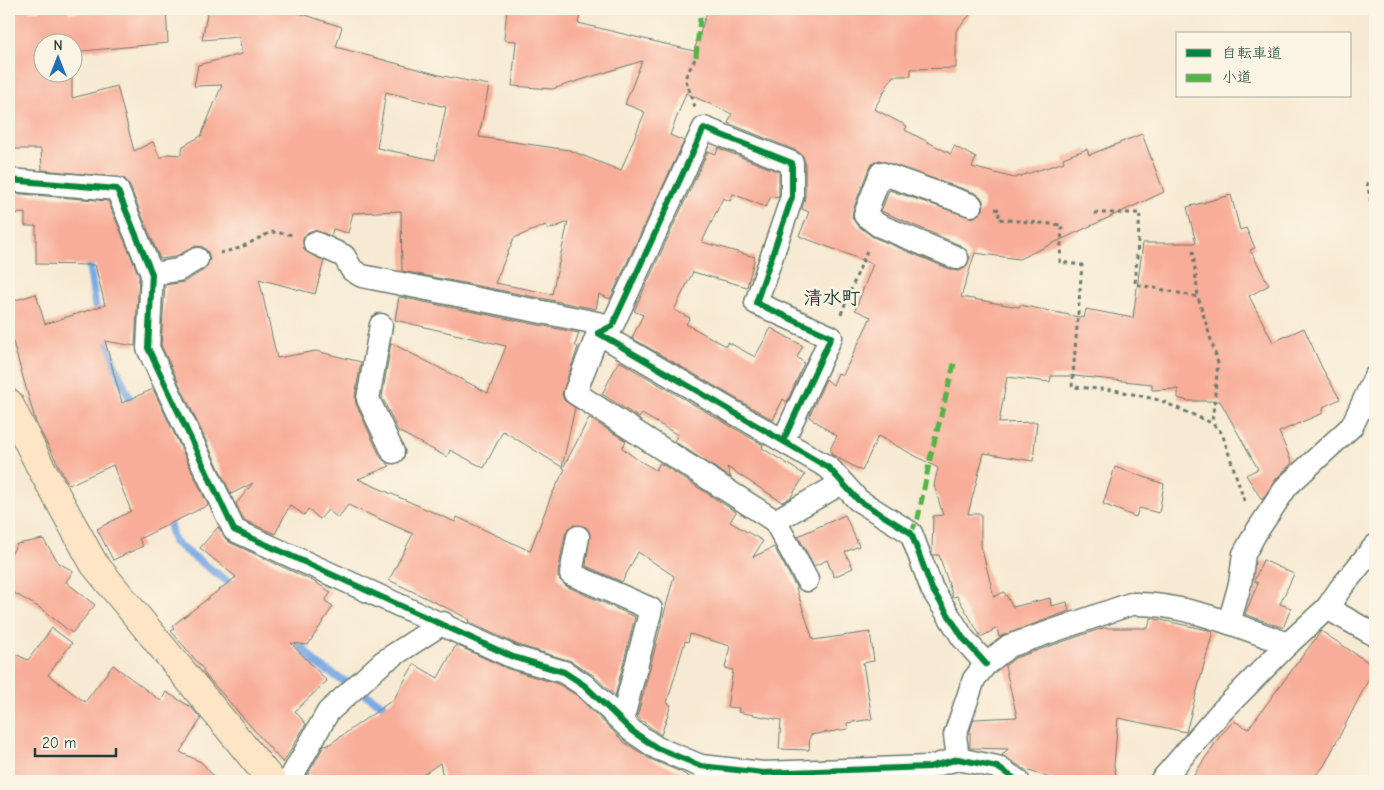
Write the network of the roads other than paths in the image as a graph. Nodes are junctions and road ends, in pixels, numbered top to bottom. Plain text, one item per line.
1 (9, 180) edge
2 (971, 205) road end
3 (315, 243) road end
4 (957, 258) dead end
5 (197, 259) road end
6 (152, 274) junction
7 (380, 325) dead end
8 (605, 329) junction
9 (1375, 377) edge
10 (9, 403) edge
11 (783, 441) junction
12 (393, 452) dead end
13 (842, 484) junction
14 (775, 521) junction
15 (578, 537) dead end
16 (1375, 546) edge
17 (807, 580) dead end
18 (1327, 608) junction
19 (1229, 623) junction
20 (443, 624) junction
21 (1375, 635) edge
22 (1288, 644) junction
23 (986, 664) junction
24 (622, 721) junction
25 (958, 759) junction
26 (272, 781) edge
27 (289, 781) edge
28 (1018, 781) edge
29 (1161, 781) edge

1 - 6 street
2 - 4 street
3 - 8 street
5 - 6 street
6 - 20 street
7 - 12 street
8 - 11 street
8 - 11 street
8 - 14 street
9 - 19 street
10 - 26 street
11 - 13 street
13 - 14 street
13 - 23 street
14 - 17 street
15 - 24 street
16 - 18 street
18 - 21 street
18 - 22 street
19 - 22 street
19 - 23 street
20 - 24 street
20 - 27 street
22 - 29 street
23 - 25 street
24 - 25 street
25 - 28 street

